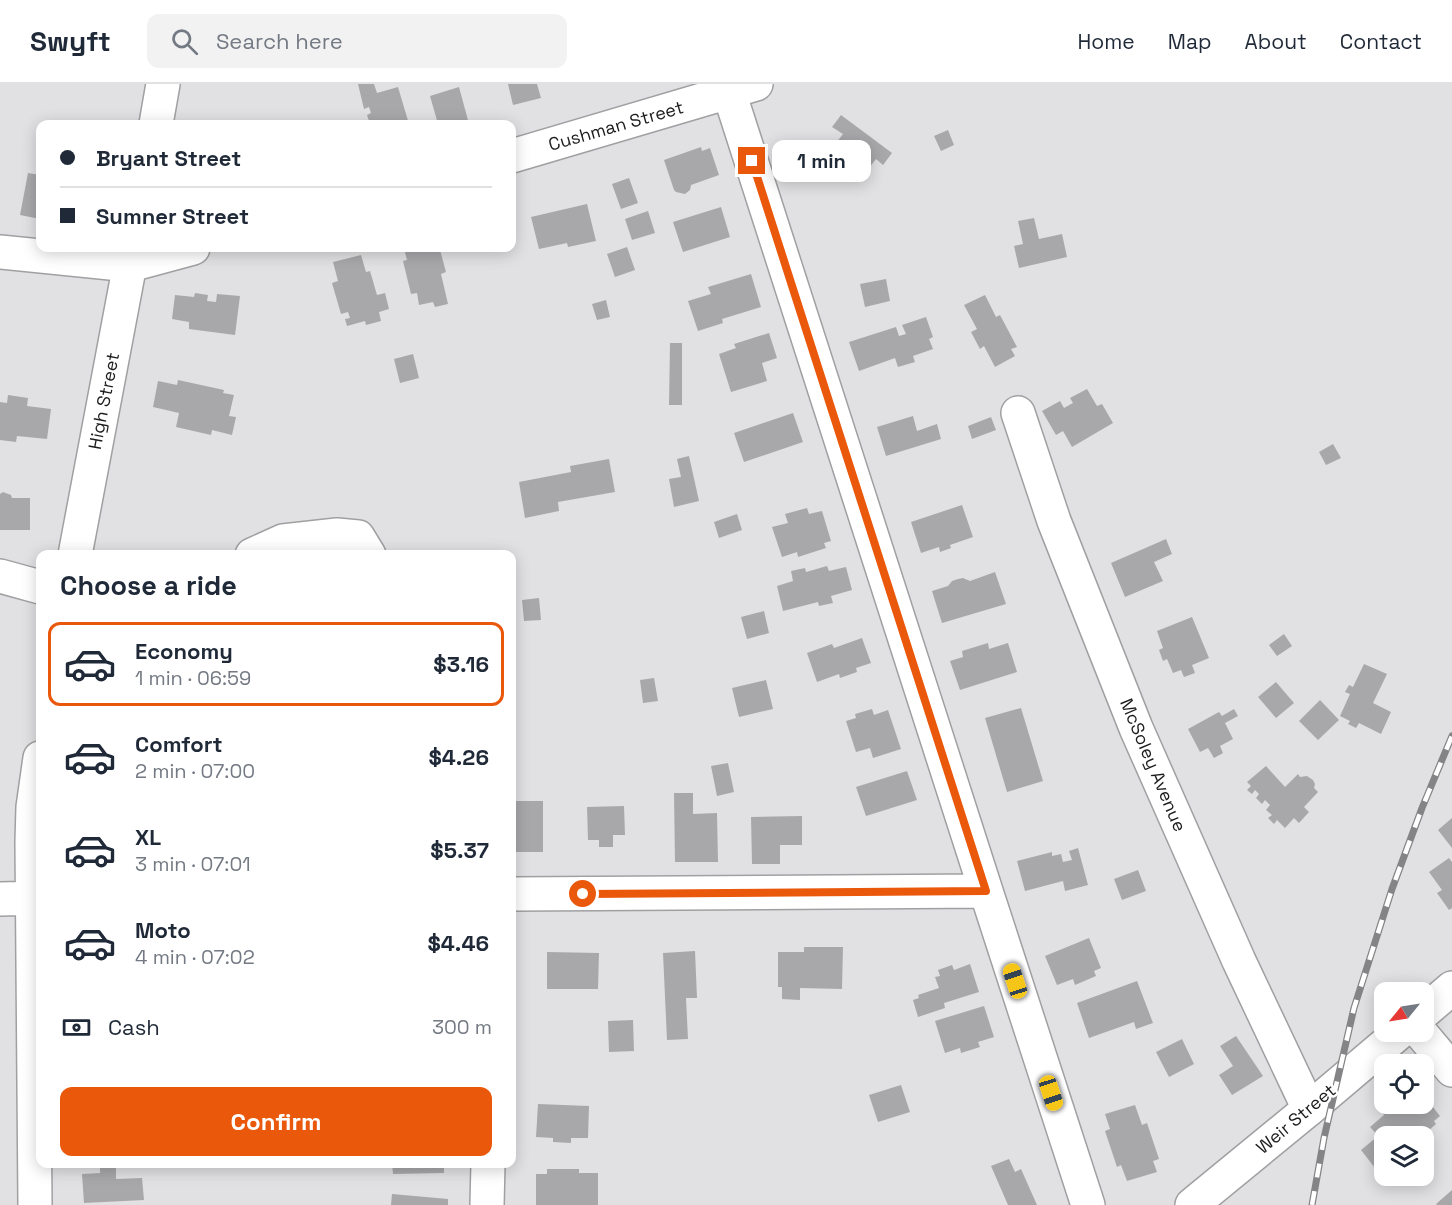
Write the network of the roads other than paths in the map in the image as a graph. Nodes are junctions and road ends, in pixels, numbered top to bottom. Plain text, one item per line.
1 (163, 84) edge
2 (743, 88) edge
3 (157, 120) edge
4 (516, 155) edge
5 (0, 252) edge
6 (162, 252) edge
7 (131, 256) edge
8 (1018, 413) dead end
9 (76, 550) edge
10 (263, 550) edge
11 (366, 550) edge
12 (0, 576) edge
13 (36, 586) edge
14 (36, 786) edge
15 (986, 891) junction
16 (516, 894) edge
17 (36, 898) edge
18 (0, 899) edge
19 (1452, 988) edge
20 (1434, 1003) edge
21 (1388, 1042) edge
22 (1428, 1042) edge
23 (1452, 1070) edge
24 (1309, 1109) junction
25 (488, 1168) edge
26 (35, 1205) edge
27 (487, 1205) edge
28 (1088, 1205) edge
29 (1192, 1205) edge

1 - 3 street
2 - 4 street, Cushman Street
2 - 15 street
5 - 7 street
6 - 7 street
7 - 9 street, High Street
8 - 24 street, McSoley Avenue
10 - 11 street
12 - 13 street
14 - 17 street
15 - 16 street
15 - 28 street
17 - 18 street
17 - 26 street
19 - 20 street
21 - 24 street, Weir Street
22 - 23 street
24 - 29 street, Weir Street
25 - 27 street

